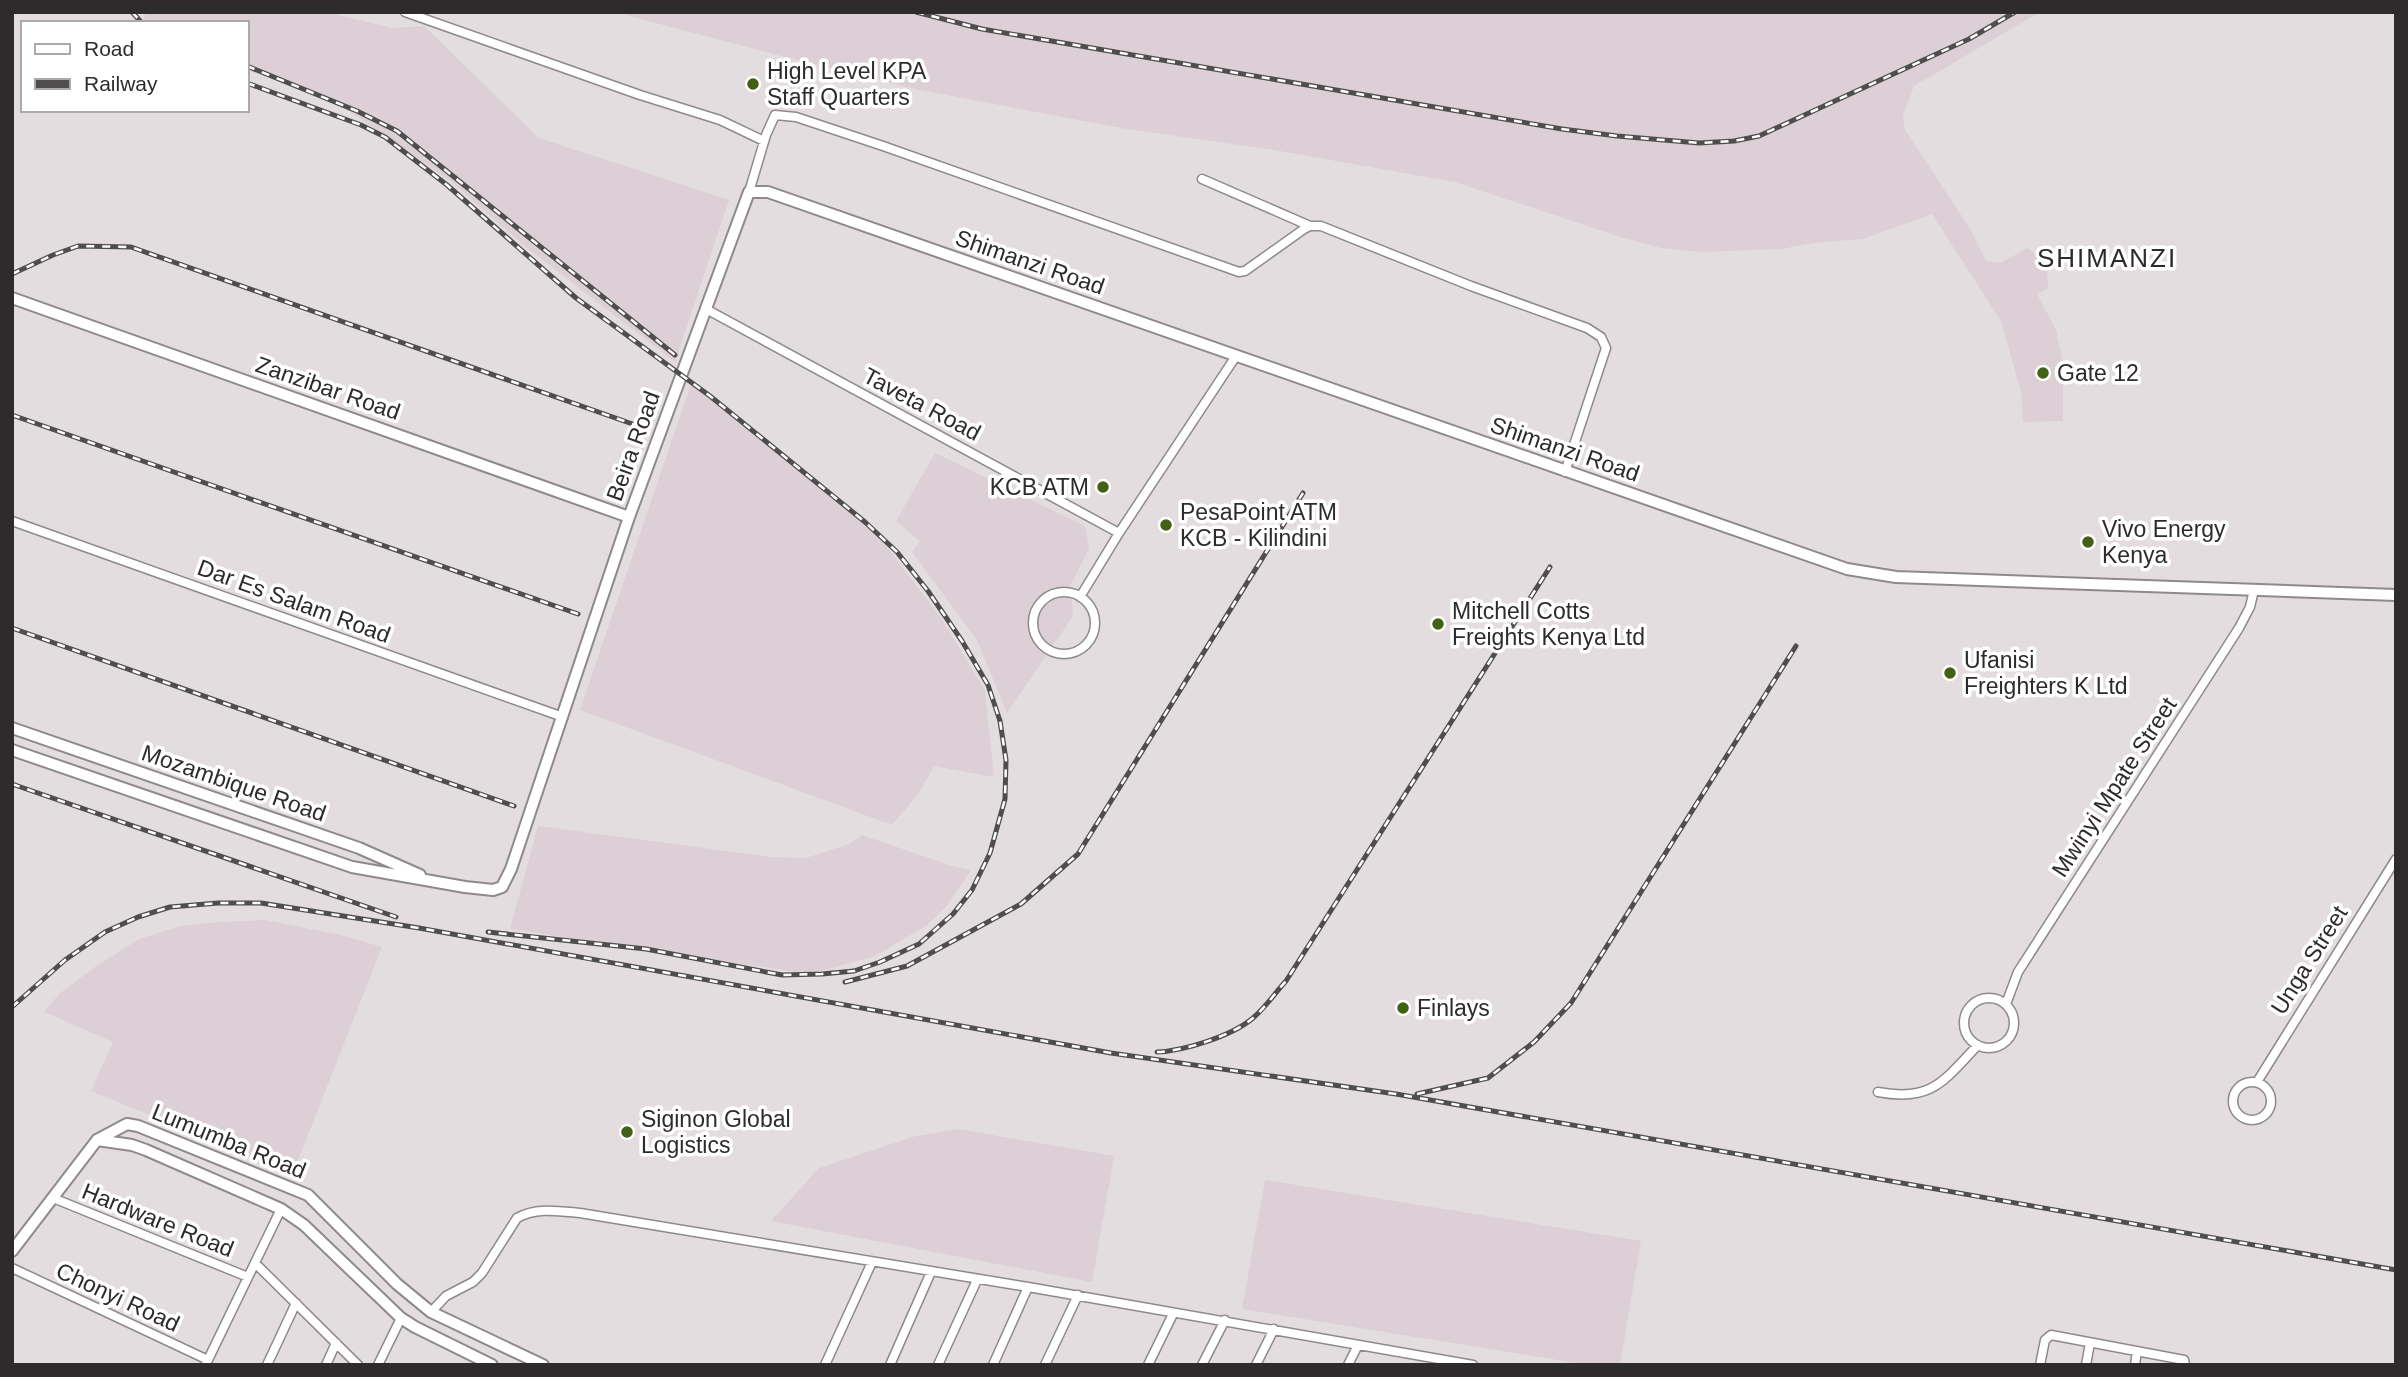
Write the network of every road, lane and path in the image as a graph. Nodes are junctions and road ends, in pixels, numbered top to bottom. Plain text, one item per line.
1 (405, 12) edge
2 (764, 141) junction
3 (1202, 179) dead end
4 (749, 192) junction
5 (1310, 226) junction
6 (12, 298) edge
7 (706, 309) junction
8 (1236, 356) junction
9 (1565, 472) junction
10 (629, 517) junction
11 (12, 521) edge
12 (1119, 533) junction
13 (2254, 590) junction
14 (2396, 595) edge
15 (1080, 597) junction
16 (563, 717) junction
17 (12, 728) edge
18 (12, 750) edge
19 (2396, 859) edge
20 (439, 883) junction
21 (2006, 1004) junction
22 (1977, 1046) junction
23 (2257, 1083) junction
24 (1878, 1093) dead end
25 (97, 1140) junction
26 (191, 1147) junction
27 (184, 1165) junction
28 (53, 1198) junction
29 (281, 1209) junction
30 (12, 1251) edge
31 (872, 1262) junction
32 (255, 1263) junction
33 (12, 1268) edge
34 (931, 1272) junction
35 (248, 1277) junction
36 (977, 1280) junction
37 (1028, 1287) junction
38 (1078, 1295) junction
39 (296, 1303) junction
40 (431, 1312) junction
41 (1173, 1314) junction
42 (401, 1318) junction
43 (1225, 1320) junction
44 (1275, 1329) junction
45 (336, 1343) junction
46 (2090, 1343) junction
47 (1358, 1345) junction
48 (2137, 1351) junction
49 (1421, 1356) junction
50 (207, 1362) edge
51 (267, 1365) edge
52 (326, 1365) edge
53 (358, 1365) edge
54 (378, 1365) edge
55 (492, 1365) edge
56 (543, 1365) edge
57 (825, 1365) edge
58 (890, 1365) edge
59 (938, 1365) edge
60 (993, 1365) edge
61 (1045, 1365) edge
62 (1148, 1365) edge
63 (1202, 1365) edge
64 (1256, 1365) edge
65 (1348, 1365) edge
66 (1417, 1365) edge
67 (1473, 1365) edge
68 (2039, 1365) edge
69 (2087, 1365) edge
70 (2135, 1365) edge
71 (2185, 1365) edge

1 - 2 street
2 - 4 street
2 - 5 street
3 - 5 street
4 - 7 main road, Beira Road
4 - 8 main road, Shimanzi Road
5 - 9 street
6 - 10 main road, Zanzibar Road
7 - 10 main road, Beira Road
7 - 12 street, Taveta Road
8 - 9 main road, Shimanzi Road
8 - 12 street
9 - 13 main road, Shimanzi Road
10 - 16 main road, Beira Road
11 - 16 street, Dar Es Salam Road
12 - 15 street
13 - 14 main road, Shimanzi Road
13 - 21 street, Mwinyi Mpate Street
15 - 15 street
16 - 20 main road, Mozambique Road
17 - 20 main road, Mozambique Road
18 - 20 main road, Mozambique Road
19 - 23 street, Unga Street
21 - 22 street, Mwinyi Mpate Street
21 - 22 street
22 - 24 street
23 - 23 street, Unga Street
25 - 26 main road, Lumumba Road
25 - 27 main road, Lumumba Road
25 - 28 main road
26 - 27 main road
26 - 40 main road, Lumumba Road
27 - 29 main road, Lumumba Road
28 - 30 main road
28 - 35 street, Hardware Road
29 - 32 street
29 - 42 main road, Lumumba Road
31 - 34 street
31 - 40 street
31 - 57 street
32 - 35 street
32 - 39 street
33 - 50 street, Chonyi Road
34 - 36 street
34 - 58 street
35 - 50 street
36 - 37 street
36 - 59 street
37 - 38 street
37 - 60 street
38 - 41 street
38 - 61 street
39 - 45 street
39 - 51 street
40 - 56 main road, Lumumba Road
41 - 43 street
41 - 62 street
42 - 54 street
42 - 55 main road, Lumumba Road
43 - 44 street
43 - 63 street
44 - 47 street
44 - 64 street
45 - 52 street
45 - 53 street
46 - 48 street
46 - 68 street
46 - 69 street
47 - 49 street
47 - 65 street
48 - 70 street
48 - 71 street
49 - 66 street
49 - 67 street

